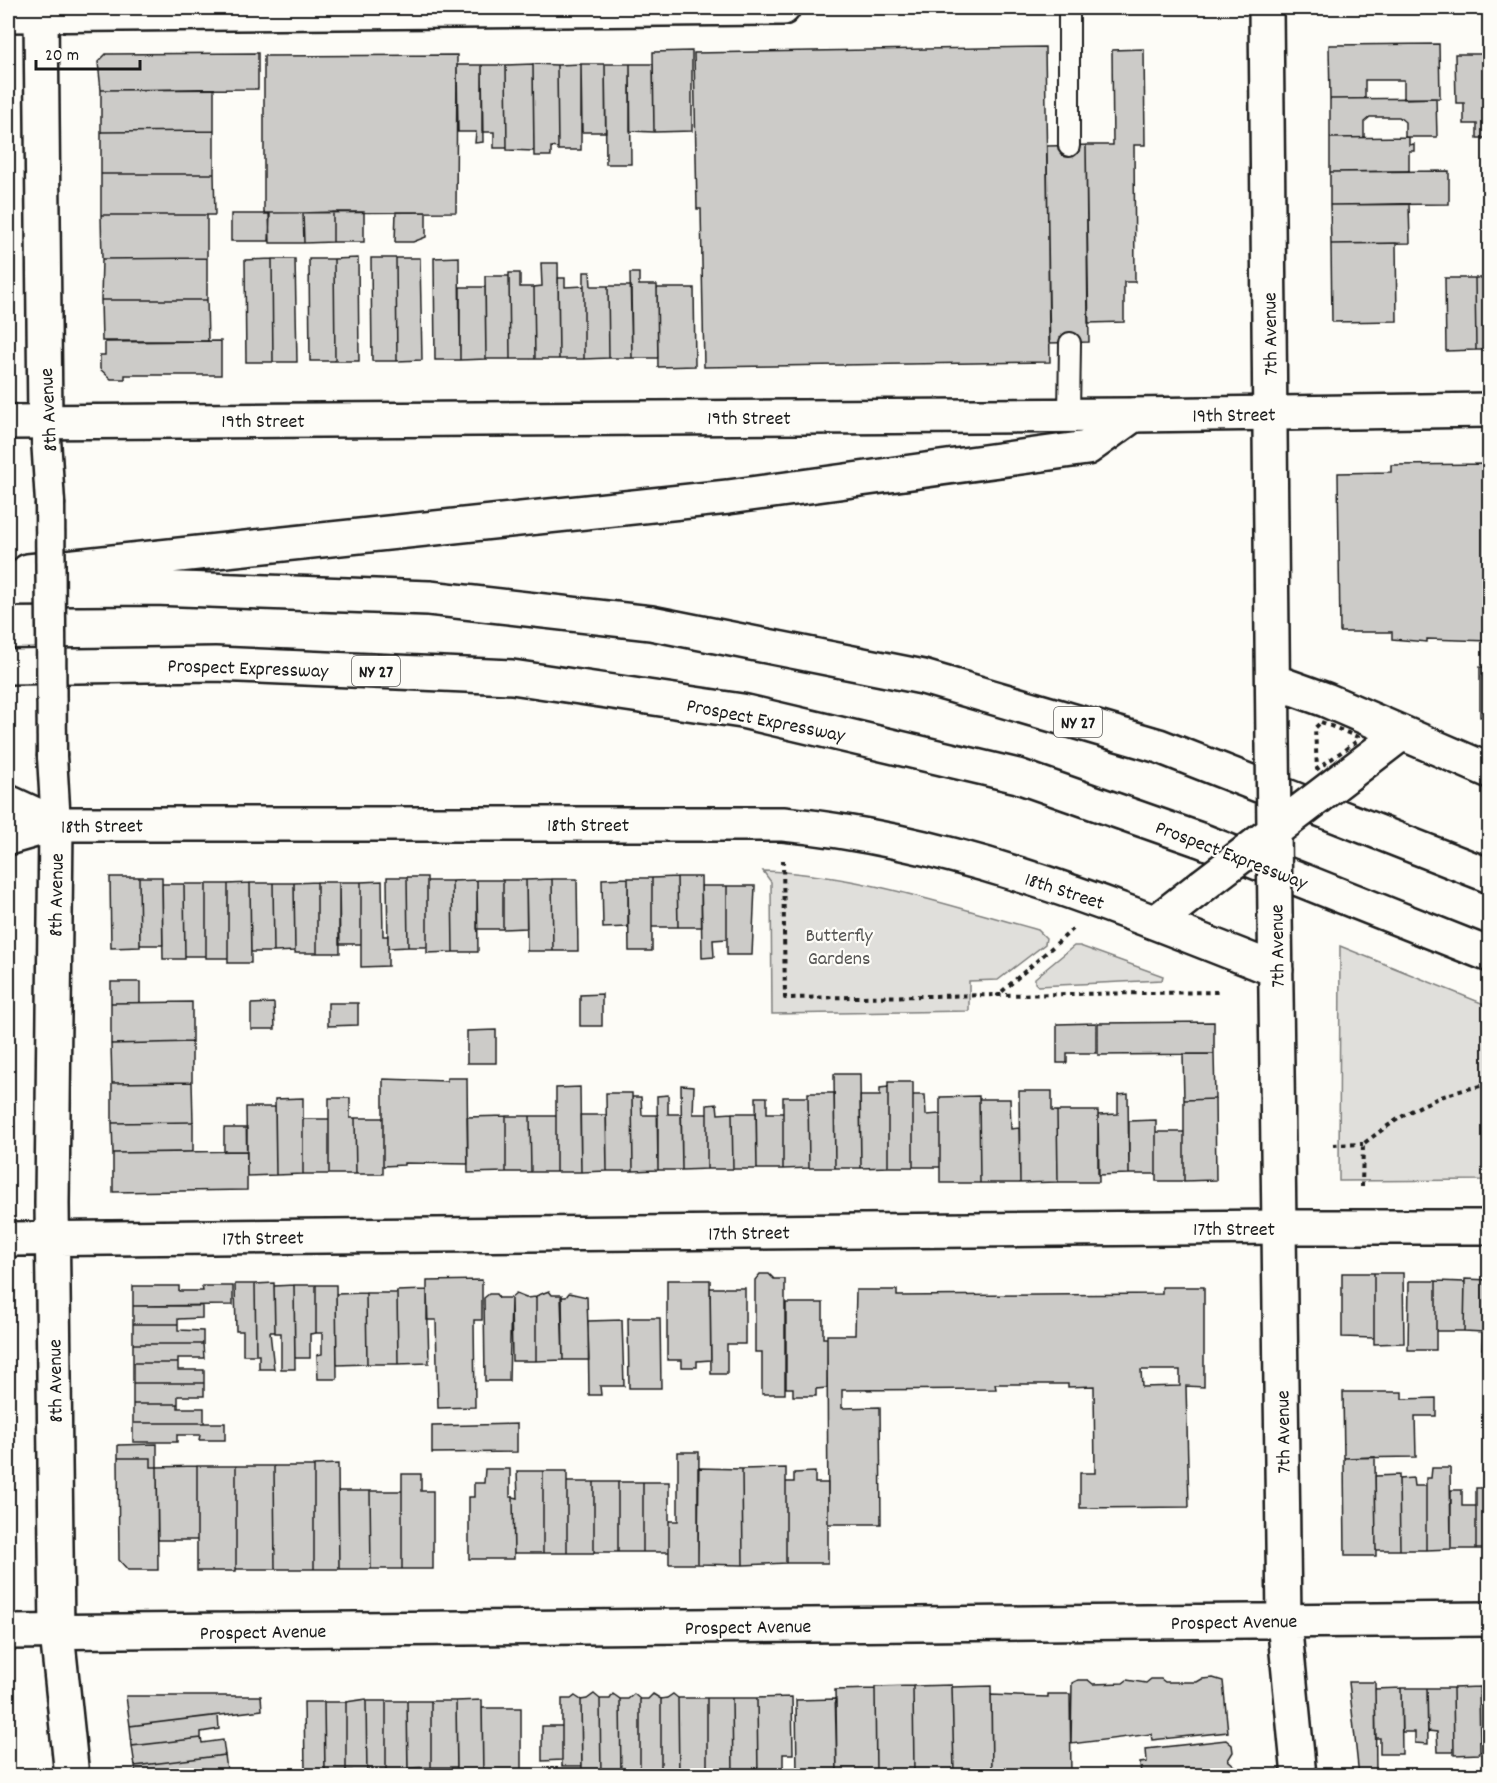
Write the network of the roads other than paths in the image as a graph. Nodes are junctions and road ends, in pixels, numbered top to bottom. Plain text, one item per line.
1 (783, 8) edge
2 (1069, 8) edge
3 (1266, 8) edge
4 (8, 15) edge
5 (41, 15) junction
6 (1069, 146) dead end
7 (1070, 343) dead end
8 (1490, 410) edge
9 (1270, 414) junction
10 (1069, 415) junction
11 (1133, 416) junction
12 (8, 422) edge
13 (45, 422) junction
14 (8, 573) edge
15 (8, 589) edge
16 (8, 666) edge
17 (1273, 681) junction
18 (1401, 734) junction
19 (1490, 771) edge
20 (8, 802) edge
21 (56, 824) junction
22 (1274, 831) junction
23 (8, 838) edge
24 (1490, 876) edge
25 (1156, 922) junction
26 (1490, 955) edge
27 (1276, 970) junction
28 (1279, 1227) junction
29 (1490, 1227) edge
30 (8, 1239) edge
31 (53, 1239) junction
32 (1490, 1619) edge
33 (1284, 1621) junction
34 (8, 1632) edge
35 (57, 1633) junction
36 (72, 1776) edge
37 (1299, 1776) edge

1 - 5 main road
2 - 6 lane
3 - 9 main road, 7th Avenue
4 - 5 main road
5 - 13 main road, 8th Avenue
7 - 10 lane
8 - 9 main road, 19th Street
9 - 11 main road, 19th Street
9 - 17 main road, 7th Avenue
10 - 11 main road, 19th Street
10 - 13 main road, 19th Street
11 - 14 main road
12 - 13 main road, 19th Street
13 - 21 street, 8th Avenue, bridge
15 - 24 main road, NY 27
16 - 26 main road, Prospect Expressway / NY 27
17 - 18 main road
17 - 22 main road, 7th Avenue, bridge
18 - 19 main road
18 - 22 main road, bridge
20 - 21 main road
21 - 23 main road, 18th Street
21 - 25 main road, 18th Street
21 - 31 main road, 8th Avenue
22 - 25 main road, bridge
22 - 27 main road, 7th Avenue, bridge
25 - 27 main road, 18th Street
27 - 28 main road, 7th Avenue
28 - 29 main road, 17th Street
28 - 31 main road, 17th Street
28 - 33 main road, 7th Avenue
30 - 31 main road, 17th Street
31 - 35 main road, 8th Avenue
32 - 33 main road, Prospect Avenue
33 - 35 main road, Prospect Avenue
33 - 37 main road, 7th Avenue
34 - 35 main road, Prospect Avenue
35 - 36 main road, 8th Avenue

